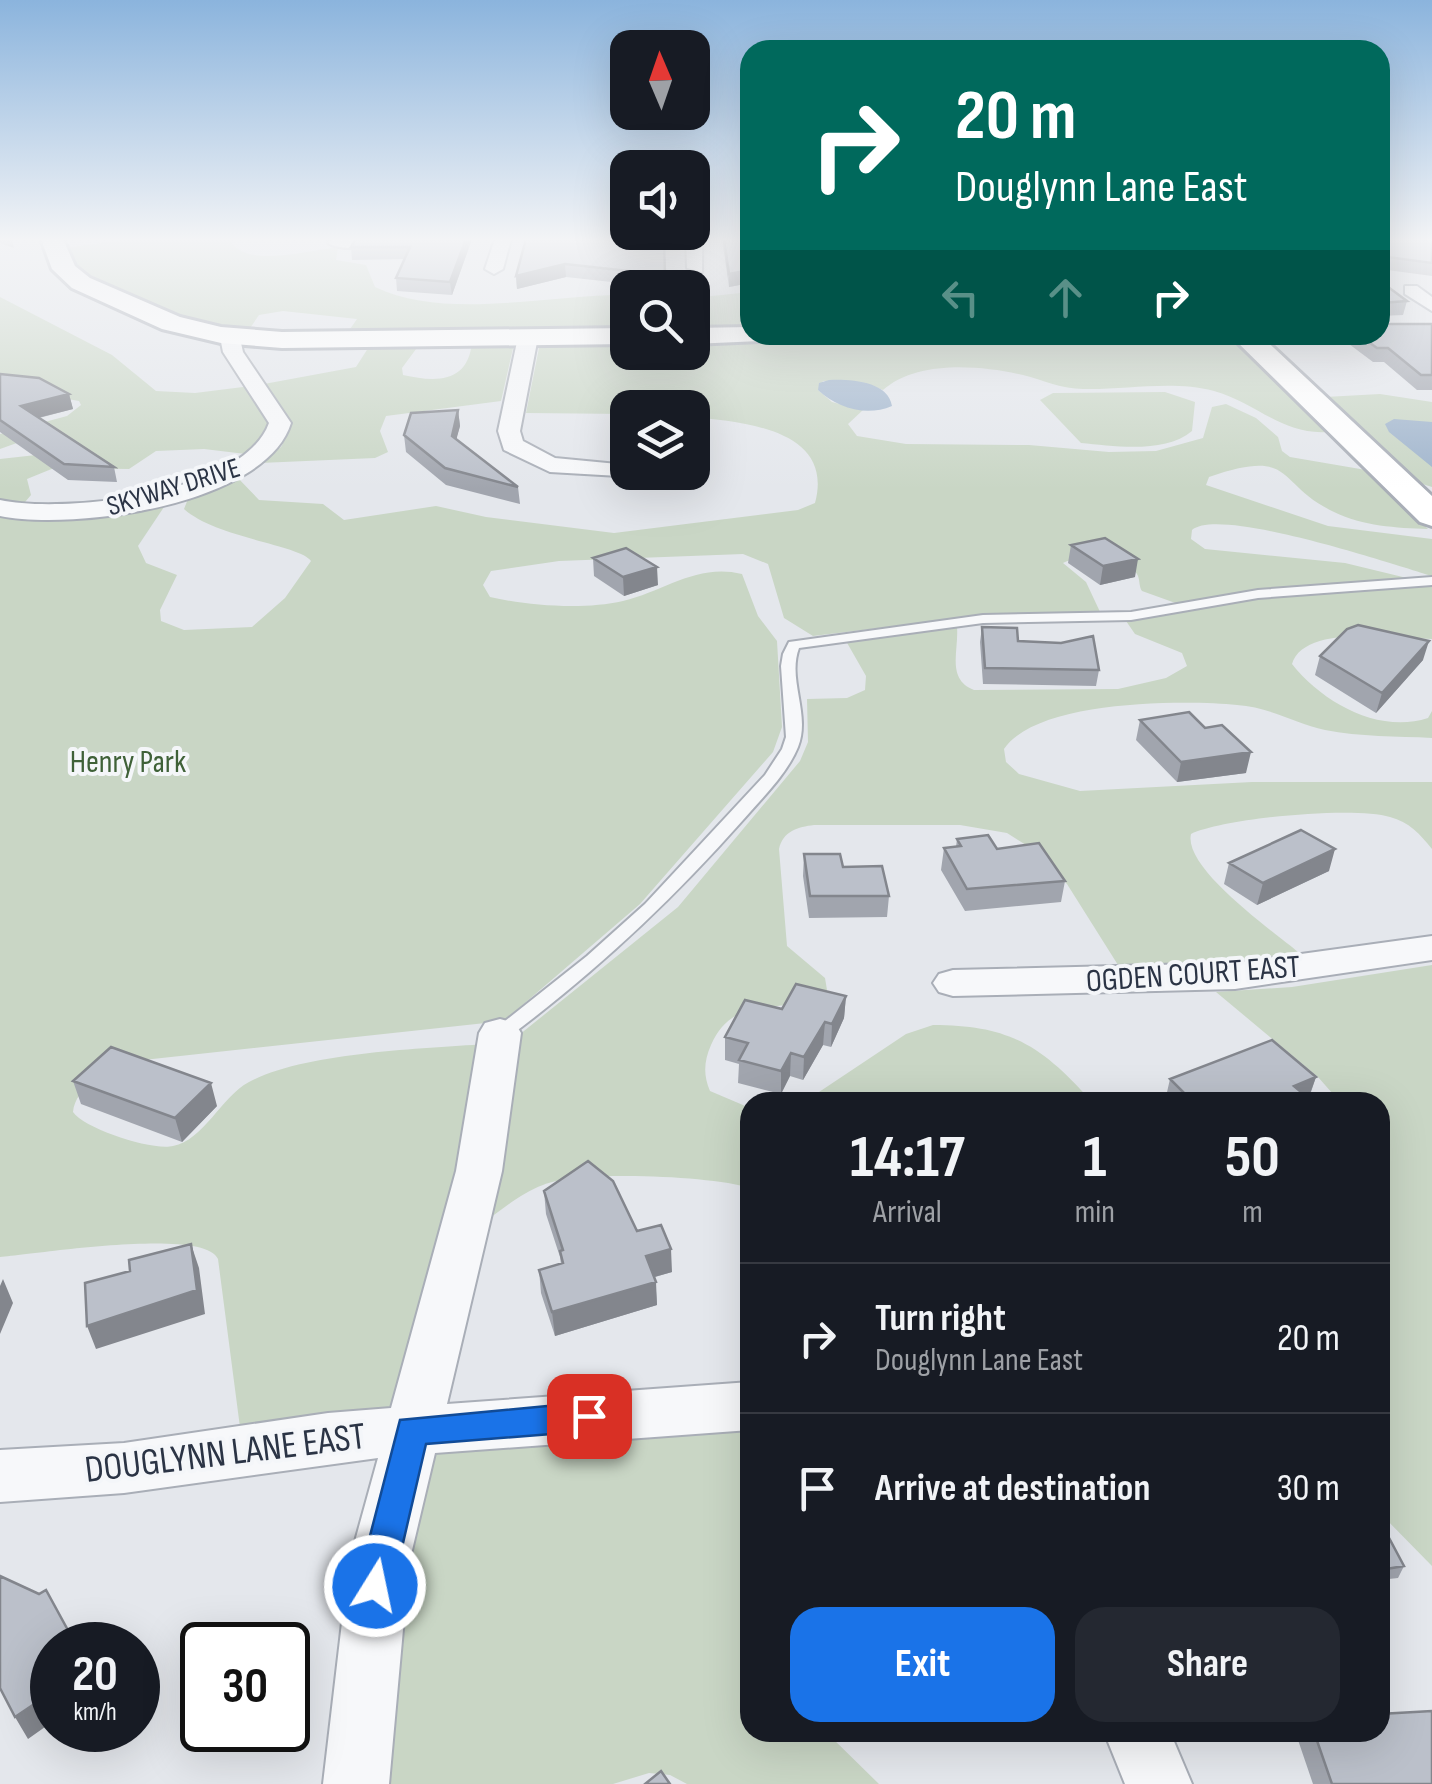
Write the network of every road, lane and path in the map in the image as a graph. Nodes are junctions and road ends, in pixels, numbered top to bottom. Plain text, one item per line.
1 (172, 322) edge
2 (740, 335) edge
3 (610, 336) edge
4 (710, 336) edge
5 (236, 337) junction
6 (528, 337) junction
7 (1254, 345) edge
8 (610, 470) edge
9 (0, 508) edge
10 (1432, 516) edge
11 (1432, 581) edge
12 (1432, 948) edge
13 (953, 983) dead end
14 (500, 1033) joint
15 (740, 1407) edge
16 (412, 1431) junction
17 (0, 1476) edge
18 (1140, 1742) edge
19 (356, 1784) edge
20 (1158, 1784) edge

1 - 5 street
2 - 4 street
3 - 6 street
5 - 6 street
5 - 9 street, SKYWAY DRIVE
6 - 8 street
7 - 10 street
11 - 14 lane
12 - 13 street, OGDEN COURT EAST
14 - 16 street
15 - 16 street, DOUGLYNN LANE EAST
16 - 17 street, DOUGLYNN LANE EAST
16 - 19 street
18 - 20 street

